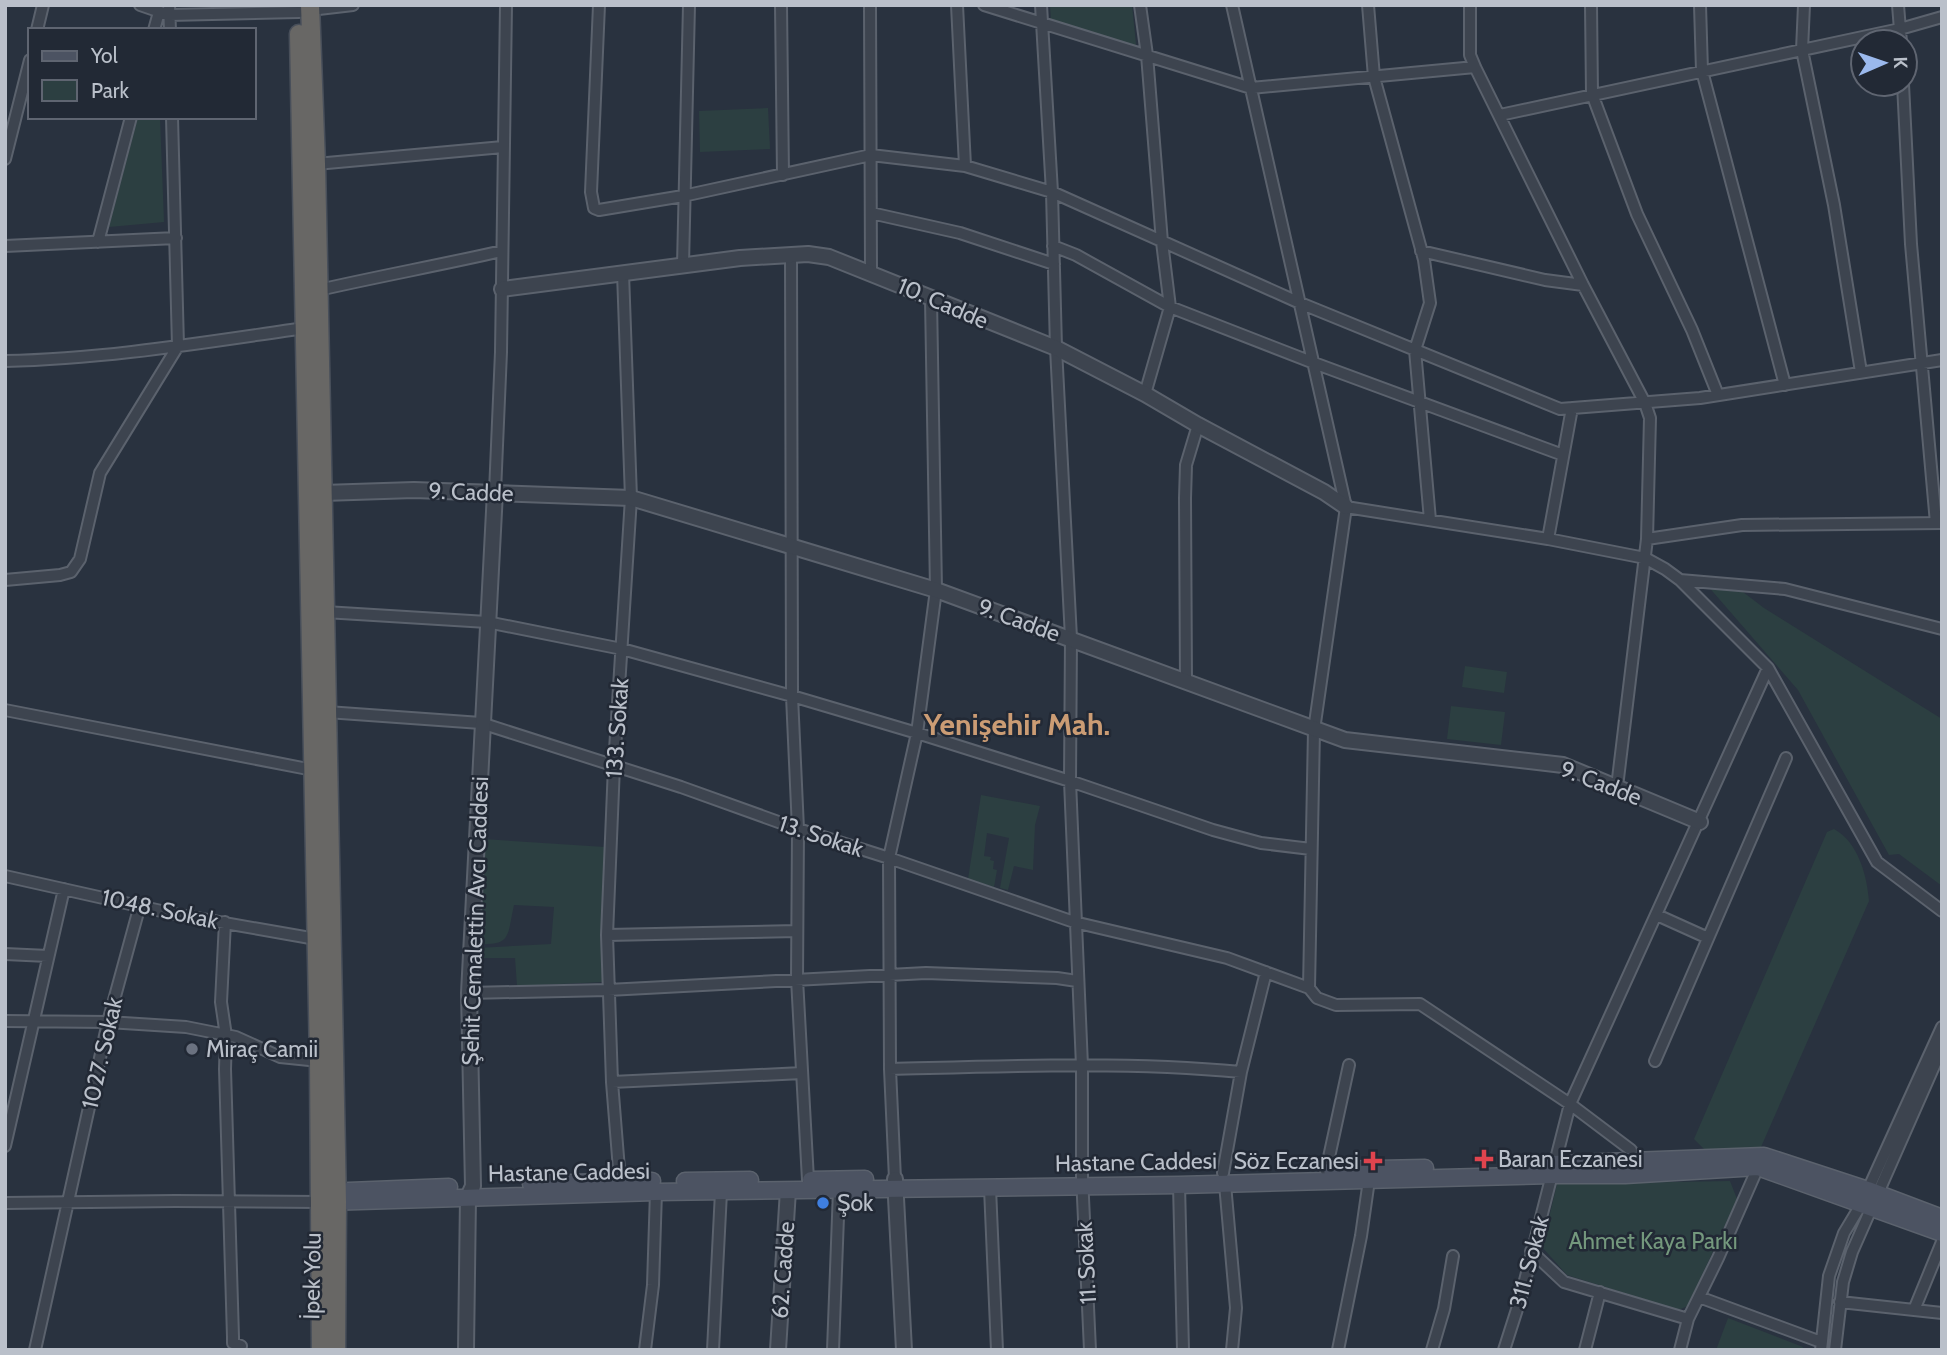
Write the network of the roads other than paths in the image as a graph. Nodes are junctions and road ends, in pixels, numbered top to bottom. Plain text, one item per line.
1 (44, 5) edge
2 (140, 5) edge
3 (353, 5) edge
4 (506, 5) edge
5 (598, 5) edge
6 (689, 5) edge
7 (781, 5) edge
8 (870, 5) edge
9 (957, 5) edge
10 (984, 5) edge
11 (1041, 5) edge
12 (1140, 5) edge
13 (1232, 5) edge
14 (1368, 5) edge
15 (1470, 5) edge
16 (1591, 5) edge
17 (1700, 5) edge
18 (1804, 5) edge
19 (1898, 5) edge
20 (304, 8) edge
21 (166, 11) edge
22 (1942, 17) edge
23 (1042, 24) junction
24 (38, 28) edge
25 (155, 28) edge
26 (1900, 28) edge
27 (1904, 28) edge
28 (1849, 40) edge
29 (1802, 50) junction
30 (1147, 55) junction
31 (1475, 67) junction
32 (28, 68) edge
33 (1702, 71) junction
34 (1374, 77) junction
35 (1251, 88) junction
36 (1592, 94) junction
37 (1904, 98) edge
38 (1500, 115) junction
39 (130, 119) edge
40 (172, 119) edge
41 (503, 147) junction
42 (871, 155) junction
43 (5, 159) edge
44 (316, 164) junction
45 (965, 166) junction
46 (783, 175) junction
47 (1052, 192) junction
48 (683, 196) junction
49 (871, 213) junction
50 (176, 238) junction
51 (98, 242) junction
52 (1161, 242) junction
53 (5, 246) edge
54 (1053, 246) junction
55 (502, 251) junction
56 (1421, 251) junction
57 (791, 254) junction
58 (1054, 264) junction
59 (683, 265) junction
60 (871, 272) junction
61 (623, 273) junction
62 (1583, 285) junction
63 (502, 289) junction
64 (319, 290) junction
65 (931, 299) junction
66 (1300, 303) junction
67 (1170, 307) junction
68 (305, 328) junction
69 (178, 346) junction
70 (1056, 348) junction
71 (1415, 350) junction
72 (5, 360) edge
73 (1942, 360) edge
74 (1314, 363) junction
75 (1923, 363) junction
76 (1861, 372) junction
77 (1785, 385) junction
78 (1145, 394) junction
79 (1718, 395) junction
80 (1420, 403) junction
81 (1645, 403) junction
82 (1572, 408) junction
83 (1198, 425) junction
84 (1563, 455) junction
85 (495, 492) junction
86 (323, 493) junction
87 (631, 498) junction
88 (1346, 507) junction
89 (1430, 520) junction
90 (1939, 523) edge
91 (1548, 539) junction
92 (1647, 539) junction
93 (793, 546) junction
94 (1645, 558) junction
95 (5, 580) edge
96 (1680, 580) junction
97 (936, 590) junction
98 (325, 612) junction
99 (487, 622) junction
100 (1942, 629) edge
101 (1070, 638) junction
102 (622, 649) junction
103 (1768, 667) junction
104 (1186, 683) junction
105 (792, 696) junction
106 (5, 710) edge
107 (327, 712) junction
108 (481, 723) junction
109 (1314, 730) junction
110 (917, 733) junction
111 (1786, 758) dead end
112 (614, 766) junction
113 (313, 770) junction
114 (1070, 781) junction
115 (1617, 788) junction
116 (1700, 821) junction
117 (798, 829) junction
118 (1311, 849) junction
119 (889, 858) junction
120 (5, 876) edge
121 (64, 889) junction
122 (140, 905) junction
123 (1942, 911) edge
124 (1657, 915) junction
125 (225, 922) junction
126 (1074, 922) junction
127 (797, 931) junction
128 (607, 934) junction
129 (1708, 938) junction
130 (316, 940) junction
131 (5, 954) edge
132 (48, 956) junction
133 (1266, 972) junction
134 (890, 975) junction
135 (797, 979) junction
136 (1077, 981) junction
137 (1309, 988) junction
138 (608, 990) junction
139 (469, 993) junction
140 (5, 1021) edge
141 (33, 1021) junction
142 (108, 1023) junction
143 (1942, 1027) edge
144 (226, 1036) junction
145 (1942, 1048) edge
146 (318, 1061) junction
147 (1655, 1061) dead end
148 (1349, 1065) dead end
149 (1082, 1066) junction
150 (890, 1069) junction
151 (1241, 1072) junction
152 (802, 1073) junction
153 (612, 1082) junction
154 (1570, 1104) junction
155 (10, 1105) edge
156 (5, 1146) edge
157 (1761, 1162) junction
158 (1554, 1169) junction
159 (1628, 1169) junction
160 (1326, 1171) junction
161 (1224, 1179) junction
162 (808, 1180) junction
163 (1083, 1180) junction
164 (1368, 1180) junction
165 (620, 1182) junction
166 (895, 1184) junction
167 (1180, 1185) junction
168 (990, 1188) junction
169 (788, 1190) junction
170 (839, 1190) junction
171 (470, 1191) junction
172 (656, 1192) junction
173 (721, 1192) junction
174 (328, 1197) junction
175 (1870, 1198) junction
176 (228, 1201) junction
177 (67, 1202) junction
178 (5, 1203) edge
179 (1942, 1218) edge
180 (1942, 1233) edge
181 (1942, 1242) edge
182 (1531, 1251) junction
183 (1453, 1256) dead end
184 (1600, 1292) junction
185 (1699, 1297) junction
186 (1840, 1302) junction
187 (1914, 1310) junction
188 (1942, 1313) edge
189 (1688, 1319) junction
190 (241, 1346) dead end
191 (1821, 1346) edge
192 (35, 1350) edge
193 (321, 1350) edge
194 (336, 1350) edge
195 (466, 1350) edge
196 (645, 1350) edge
197 (713, 1350) edge
198 (778, 1350) edge
199 (833, 1350) edge
200 (904, 1350) edge
201 (998, 1350) edge
202 (1090, 1350) edge
203 (1183, 1350) edge
204 (1232, 1350) edge
205 (1338, 1350) edge
206 (1432, 1350) edge
207 (1504, 1350) edge
208 (1585, 1350) edge
209 (1680, 1350) edge
210 (1835, 1350) edge

1 - 24 street
2 - 21 street
3 - 20 street
4 - 41 street
5 - 48 street
6 - 48 street
7 - 46 street
8 - 42 street
9 - 45 street
10 - 23 street
11 - 23 street, 11. Sokak
12 - 30 street
13 - 35 street
14 - 34 street
15 - 31 street
16 - 36 street
17 - 33 street
18 - 29 street
19 - 26 street
20 - 21 street
20 - 44 highway
20 - 68 highway
21 - 25 street
22 - 27 street
23 - 30 street
23 - 47 street, 11. Sokak
28 - 29 street
29 - 33 street
29 - 76 street
30 - 35 street
30 - 52 street
31 - 34 street
31 - 38 street
32 - 43 street
33 - 36 street
33 - 77 street
34 - 35 street
34 - 56 street
35 - 66 street
36 - 38 street
36 - 79 street
37 - 75 street
38 - 62 street
39 - 51 street
40 - 50 street
41 - 44 street
41 - 55 street
42 - 45 street
42 - 46 street
42 - 49 street
44 - 64 highway
45 - 47 street
46 - 48 street
47 - 52 street
47 - 54 street, 11. Sokak
48 - 59 street
49 - 58 street
49 - 60 street
50 - 51 street
50 - 69 street
51 - 53 street
52 - 66 street
52 - 67 street
54 - 58 street, 11. Sokak
54 - 67 street
55 - 63 street
55 - 64 street
56 - 62 street
56 - 71 street
57 - 59 street, 10. Cadde
57 - 60 street, 10. Cadde
57 - 93 street
58 - 70 street, 11. Sokak
59 - 61 street, 10. Cadde
60 - 65 street, 10. Cadde
61 - 63 street, 10. Cadde
61 - 87 street, 133. Sokak
62 - 81 street
63 - 85 street
64 - 86 highway
65 - 70 street, 10. Cadde
65 - 97 street
66 - 71 street
66 - 74 street
67 - 74 street
67 - 78 street
68 - 69 street
68 - 113 highway
69 - 72 street
69 - 95 street
70 - 78 street, 10. Cadde
70 - 101 street, 11. Sokak
71 - 80 street
71 - 82 street
73 - 75 street
74 - 80 street
74 - 88 street
75 - 76 street
75 - 90 street
76 - 77 street
77 - 79 street
78 - 83 street, 10. Cadde
79 - 81 street
80 - 84 street
80 - 89 street
81 - 82 street
81 - 92 street
82 - 84 street
83 - 88 street, 10. Cadde
83 - 104 street
84 - 91 street
85 - 86 street, 9. Cadde
85 - 87 street, 9. Cadde
85 - 99 street, Şehit Cemalettin Avcı Caddesi
86 - 98 highway
87 - 93 street, 9. Cadde
87 - 102 street, 133. Sokak
88 - 89 street
88 - 109 street
89 - 91 street
90 - 92 street
91 - 94 street
92 - 94 street
93 - 97 street, 9. Cadde
93 - 105 street
94 - 96 street
94 - 115 street
96 - 100 street
96 - 103 street
97 - 101 street, 9. Cadde
97 - 110 street
98 - 99 street
98 - 107 highway
99 - 102 street
99 - 108 street, Şehit Cemalettin Avcı Caddesi
101 - 104 street, 9. Cadde
101 - 114 street, 11. Sokak
102 - 105 street
102 - 112 street, 133. Sokak
103 - 116 street, 311. Sokak
103 - 123 street
104 - 109 street, 9. Cadde
105 - 110 street
105 - 117 street
106 - 113 street
107 - 108 street, 13. Sokak
107 - 174 highway
108 - 112 street, 13. Sokak
108 - 139 street, Şehit Cemalettin Avcı Caddesi
109 - 115 street, 9. Cadde
109 - 118 street
110 - 114 street
110 - 119 street
111 - 129 street
112 - 117 street, 13. Sokak
112 - 128 street, 133. Sokak
113 - 130 highway
114 - 118 street
114 - 126 street, 11. Sokak
115 - 116 street, 9. Cadde
116 - 124 street, 311. Sokak
117 - 119 street, 13. Sokak
117 - 127 street
118 - 137 street
119 - 126 street, 13. Sokak
119 - 134 street
120 - 121 street, 1048. Sokak
121 - 122 street, 1048. Sokak
121 - 132 street
122 - 125 street, 1048. Sokak
122 - 142 street, 1027. Sokak
124 - 129 street
124 - 154 street, 311. Sokak
125 - 130 street, 1048. Sokak
125 - 144 street
126 - 133 street, 13. Sokak
126 - 136 street, 11. Sokak
127 - 128 street
127 - 135 street
128 - 138 street, 133. Sokak
129 - 147 street
130 - 146 highway
131 - 132 street
132 - 141 street
133 - 137 street, 13. Sokak
133 - 151 street
134 - 135 street
134 - 136 street
134 - 150 street
135 - 138 street
135 - 152 street
136 - 149 street, 11. Sokak
137 - 154 street, 13. Sokak
138 - 139 street
138 - 153 street, 133. Sokak
139 - 171 street, Şehit Cemalettin Avcı Caddesi
140 - 141 street
141 - 142 street
141 - 155 street
142 - 144 street
142 - 177 street, 1027. Sokak
143 - 175 street
144 - 146 street
144 - 176 street
145 - 175 street
146 - 174 highway
148 - 160 street
149 - 150 street
149 - 151 street
149 - 163 street, 11. Sokak
150 - 166 street
151 - 161 street
152 - 153 street
152 - 162 street
153 - 165 street, 133. Sokak
154 - 158 street, 311. Sokak
154 - 159 street, 13. Sokak
155 - 156 street
157 - 159 main road, Hastane Caddesi
157 - 175 main road, Hastane Caddesi
157 - 185 street
158 - 159 main road, Hastane Caddesi
158 - 160 main road, Hastane Caddesi
158 - 164 main road, Hastane Caddesi
158 - 182 street, 311. Sokak
160 - 161 main road, Hastane Caddesi
161 - 163 main road, Hastane Caddesi
161 - 164 main road, Hastane Caddesi
161 - 167 main road, Hastane Caddesi
161 - 204 street
162 - 165 main road, Hastane Caddesi
162 - 166 main road, Hastane Caddesi
163 - 166 main road, Hastane Caddesi
163 - 167 main road, Hastane Caddesi
163 - 168 main road, Hastane Caddesi
163 - 202 street, 11. Sokak
164 - 205 street
165 - 171 main road, Hastane Caddesi
166 - 168 main road, Hastane Caddesi
166 - 170 main road, Hastane Caddesi
166 - 200 street
167 - 203 street
168 - 201 street
169 - 170 main road, Hastane Caddesi
169 - 173 main road, Hastane Caddesi
169 - 198 street, 62. Cadde
170 - 199 street
171 - 172 main road, Hastane Caddesi
171 - 174 main road, Hastane Caddesi
171 - 195 street, Şehit Cemalettin Avcı Caddesi
172 - 173 main road, Hastane Caddesi
172 - 196 street
173 - 197 street
174 - 176 street
174 - 193 highway
174 - 194 highway, İpek Yolu
175 - 179 main road, Hastane Caddesi
175 - 180 main road, Hastane Caddesi
175 - 186 street
175 - 191 street
176 - 177 street
176 - 190 street
177 - 178 street
177 - 192 street, 1027. Sokak
181 - 187 street
182 - 184 street
182 - 207 street, 311. Sokak
183 - 206 street
184 - 189 street
184 - 208 street
185 - 189 street
185 - 191 street
186 - 187 street
186 - 210 street
187 - 188 street
189 - 209 street

